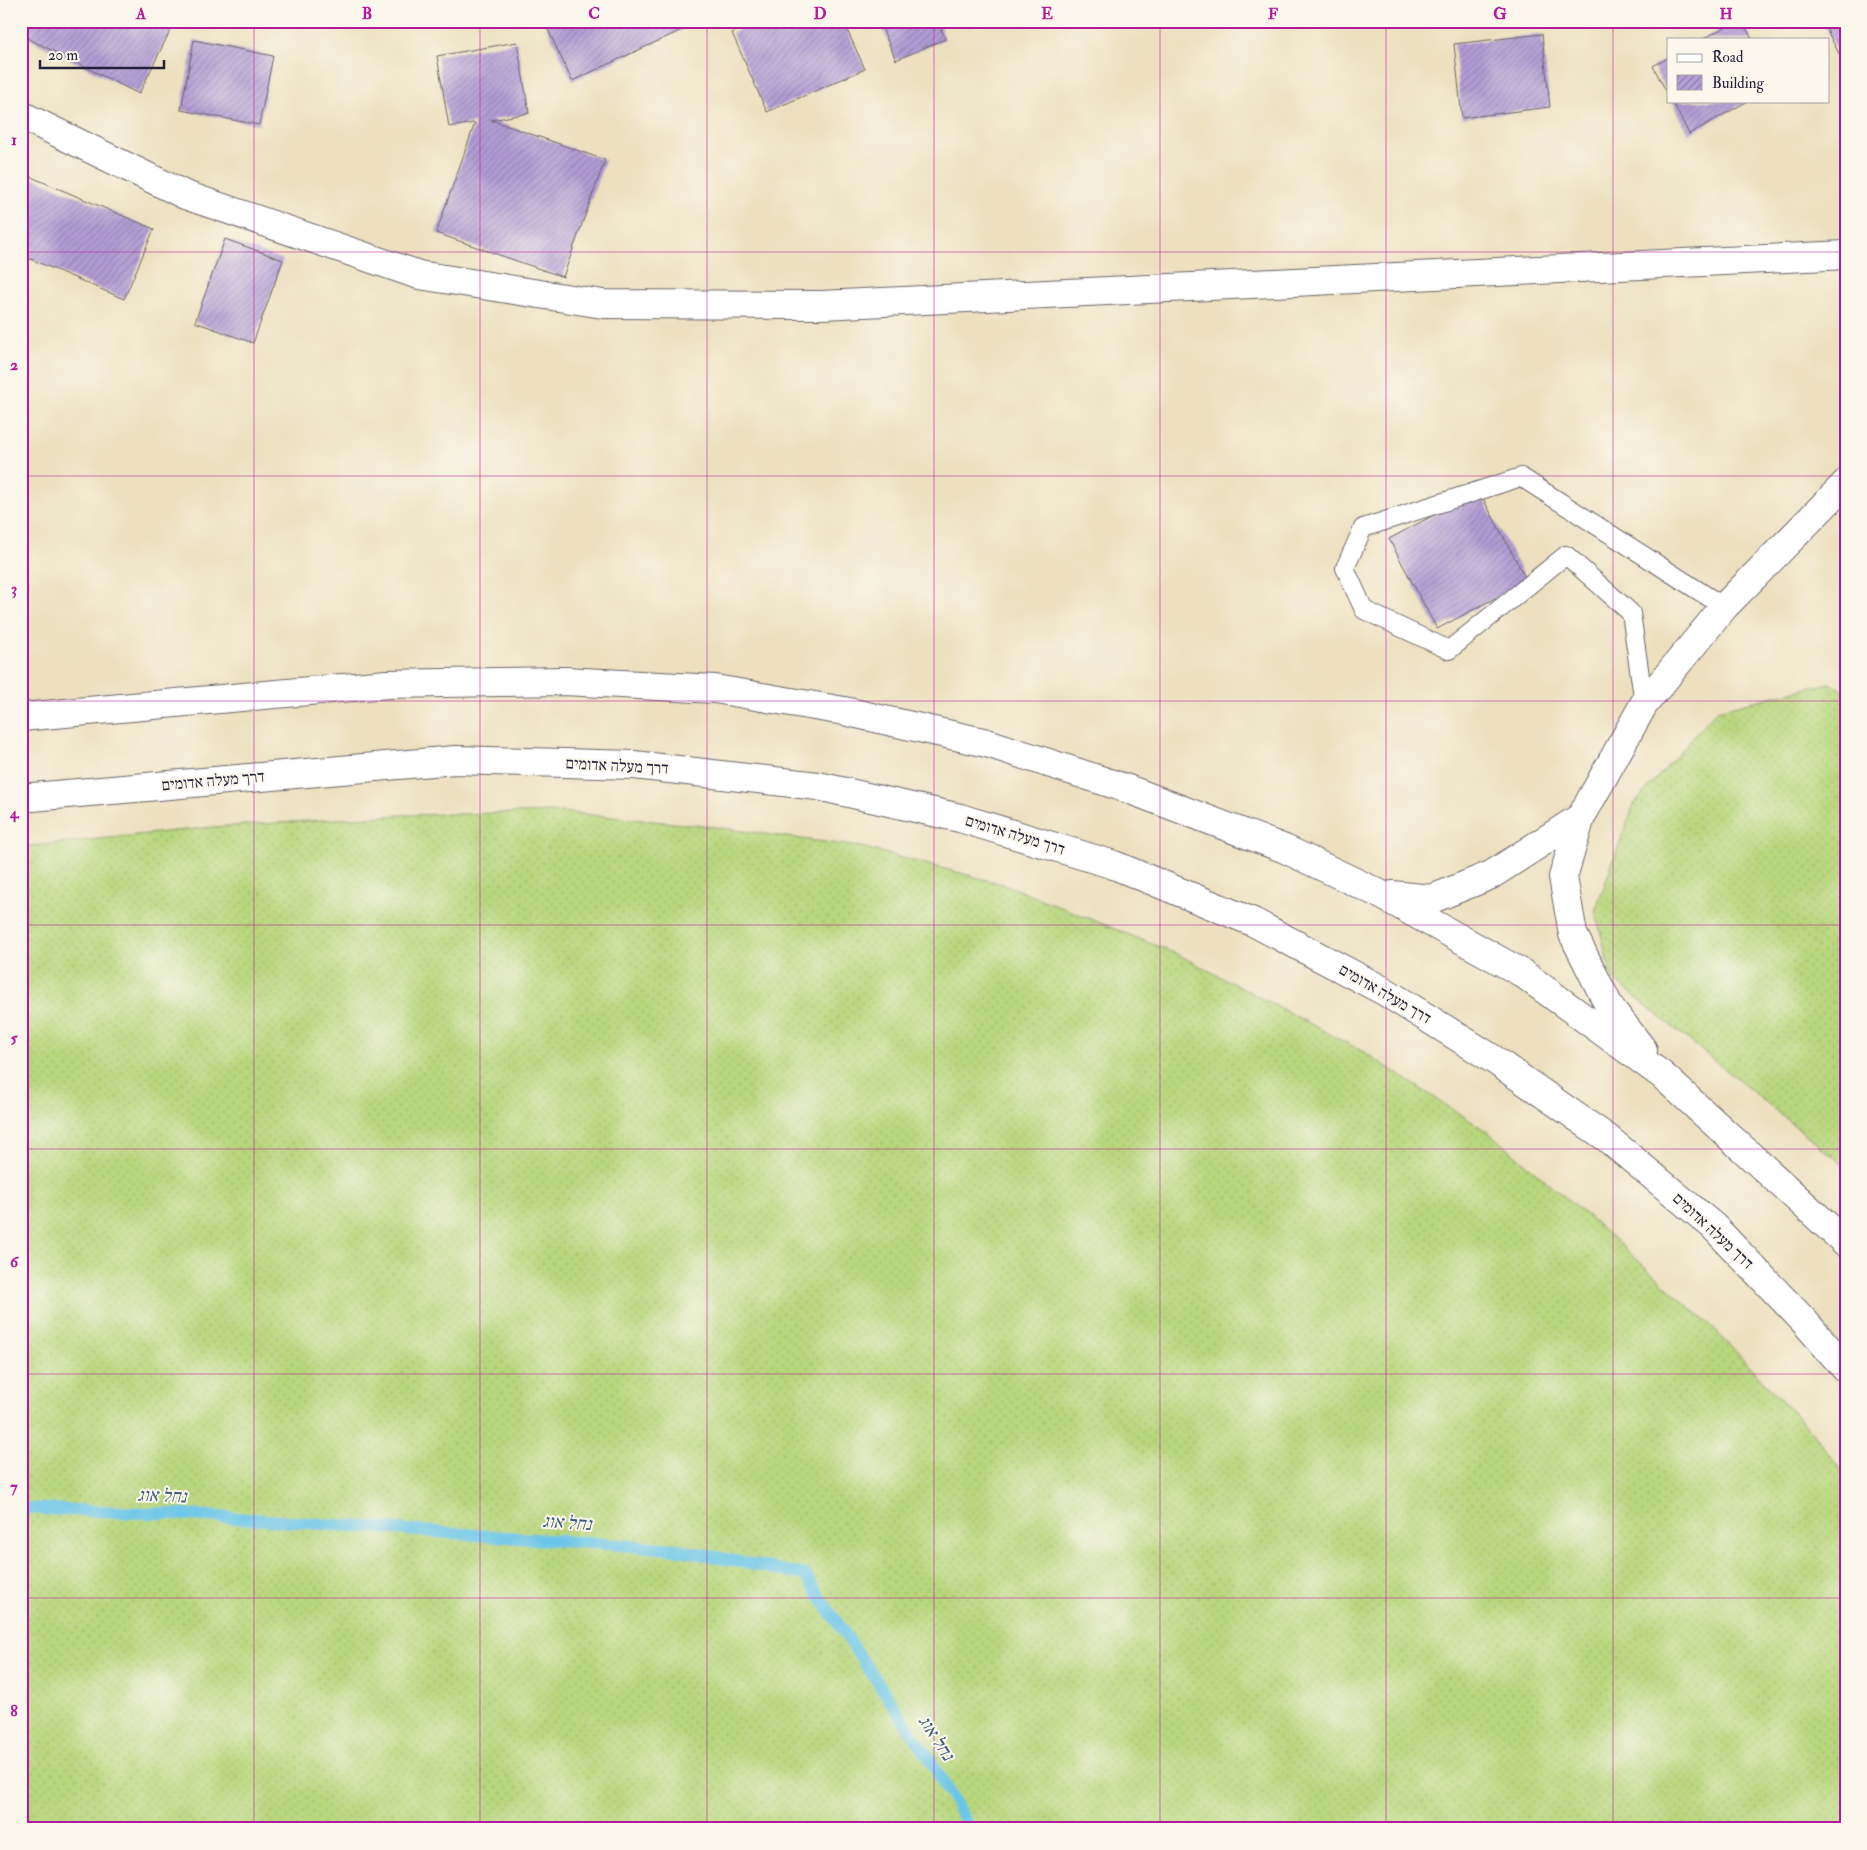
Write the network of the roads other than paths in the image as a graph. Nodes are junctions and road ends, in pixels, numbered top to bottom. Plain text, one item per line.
1 (21, 115) edge
2 (1846, 255) edge
3 (1846, 484) edge
4 (1724, 608) junction
5 (1644, 704) junction
6 (21, 717) edge
7 (21, 798) edge
8 (1581, 817) junction
9 (1378, 894) junction
10 (1662, 1075) junction
11 (1846, 1243) edge
12 (1846, 1369) edge

1 - 2 main road
3 - 4 main road
4 - 5 main road
4 - 5 lane
5 - 8 main road
6 - 9 main road
7 - 12 main road, דרך מעלה אדומים
8 - 9 main road
8 - 10 main road
9 - 10 main road
10 - 11 main road

